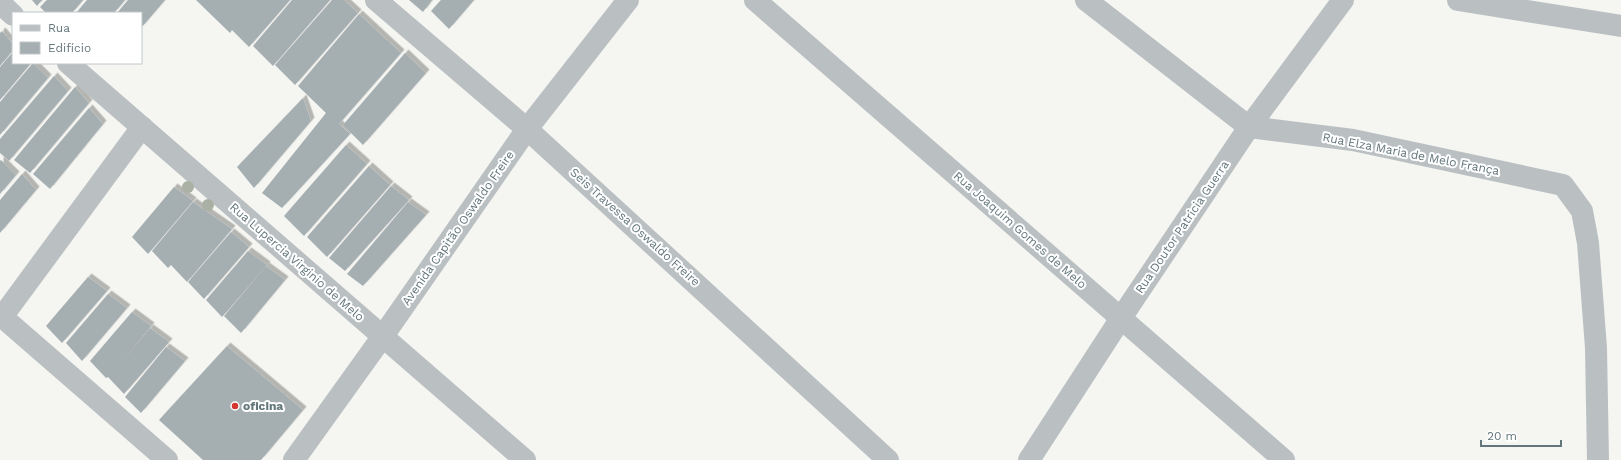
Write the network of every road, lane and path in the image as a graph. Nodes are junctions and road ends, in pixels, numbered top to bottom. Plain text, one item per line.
1 (376, 0) edge
2 (628, 0) edge
3 (755, 0) edge
4 (1086, 0) edge
5 (1343, 0) edge
6 (1458, 0) edge
7 (0, 4) edge
8 (12, 14) edge
9 (1621, 26) edge
10 (69, 64) edge
11 (142, 127) junction
12 (1249, 127) junction
13 (527, 129) junction
14 (1, 316) edge
15 (1121, 318) junction
16 (383, 336) junction
17 (167, 460) edge
18 (294, 460) edge
19 (525, 460) edge
20 (888, 460) edge
21 (1029, 460) edge
22 (1284, 460) edge
23 (1598, 460) edge

1 - 13 street, Seis Travessa Oswaldo Freire
2 - 13 street, Avenida Capitão Oswaldo Freire
3 - 15 street, Rua Joaquim Gomes de Melo
4 - 12 street
5 - 12 street, Rua Doutor Patricia Guerra
6 - 9 street
7 - 8 street
10 - 11 street, Rua Lupercia Virginio de Melo
11 - 14 street
11 - 16 street, Rua Lupercia Virginio de Melo
12 - 15 street, Rua Doutor Patricia Guerra
12 - 23 street, Rua Elza Maria de Melo França
13 - 16 street, Avenida Capitão Oswaldo Freire
13 - 20 street, Seis Travessa Oswaldo Freire
14 - 17 street
15 - 21 street, Rua Doutor Patricia Guerra
15 - 22 street, Rua Joaquim Gomes de Melo
16 - 18 street, Avenida Capitão Oswaldo Freire
16 - 19 street, Rua Lupercia Virginio de Melo

